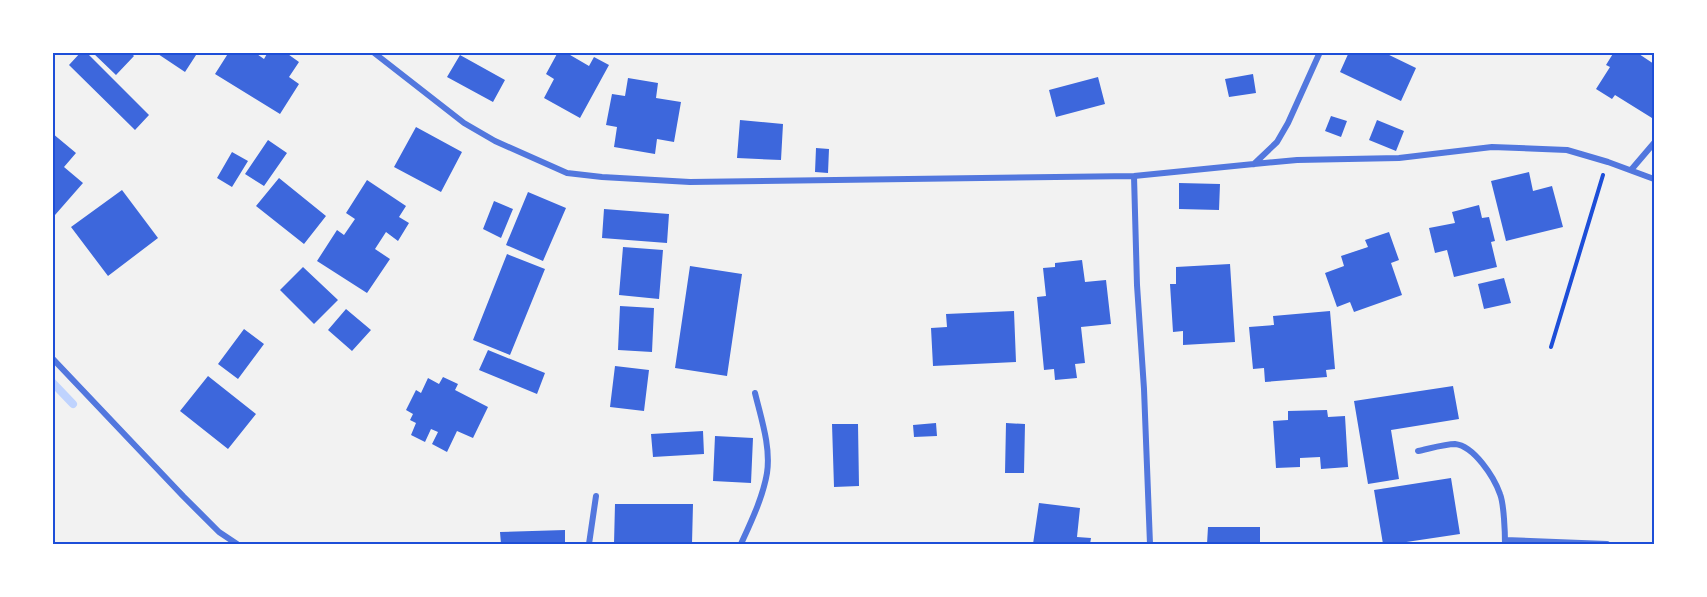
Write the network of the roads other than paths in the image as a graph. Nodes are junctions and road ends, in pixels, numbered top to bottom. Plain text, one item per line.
1 (373, 52) edge
2 (1320, 52) edge
3 (1654, 143) edge
4 (1254, 164) junction
5 (1631, 170) junction
6 (1134, 176) junction
7 (1654, 180) edge
8 (52, 358) edge
9 (755, 393) dead end
10 (1418, 451) dead end
11 (596, 496) dead end
12 (1505, 542) edge
13 (237, 544) edge
14 (589, 544) edge
15 (741, 544) edge
16 (1150, 544) edge
17 (1607, 544) edge

1 - 6 street
2 - 4 street
3 - 5 street
4 - 5 street
4 - 6 street
5 - 7 street
6 - 16 street
8 - 13 street
9 - 15 street
10 - 12 street
11 - 14 street
12 - 17 street

